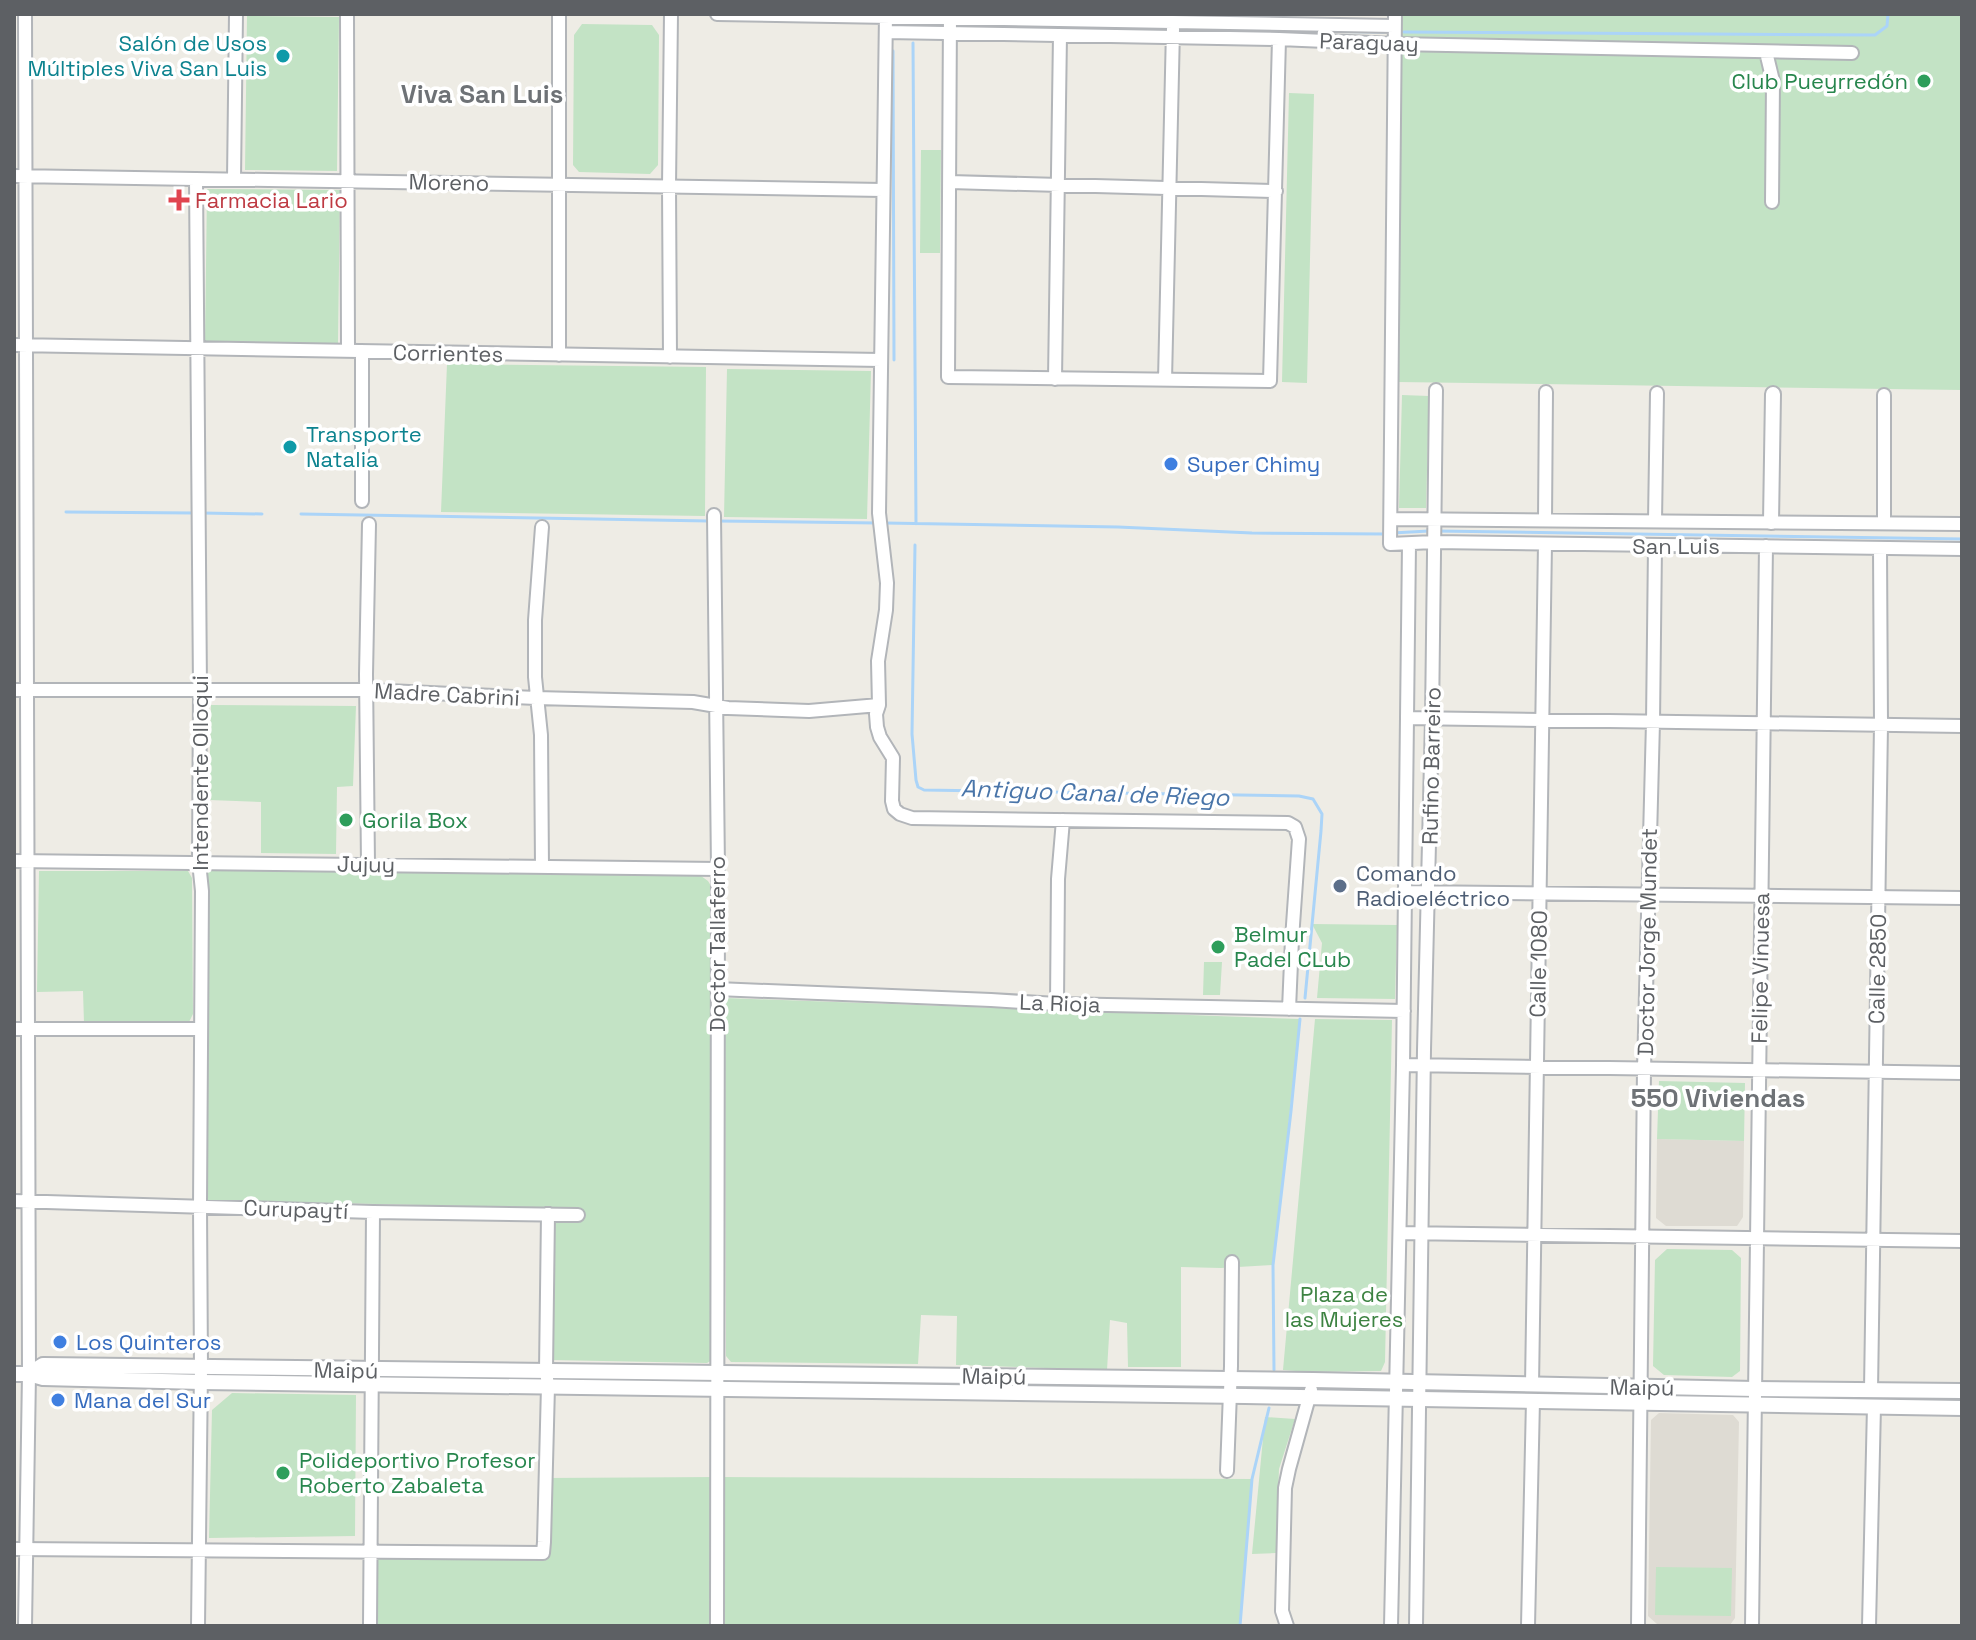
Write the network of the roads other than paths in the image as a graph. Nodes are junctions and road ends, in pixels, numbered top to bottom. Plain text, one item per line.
1 (25, 14) edge
2 (236, 14) edge
3 (347, 14) edge
4 (559, 14) edge
5 (671, 14) edge
6 (717, 14) edge
7 (886, 15) edge
8 (950, 16) edge
9 (1060, 17) edge
10 (1173, 18) edge
11 (1283, 19) edge
12 (1394, 20) edge
13 (886, 32) junction
14 (949, 34) junction
15 (1060, 35) junction
16 (1173, 37) junction
17 (1279, 39) junction
18 (1395, 44) junction
19 (1766, 52) junction
20 (1852, 53) dead end
21 (20, 176) edge
22 (196, 179) junction
23 (234, 179) junction
24 (347, 181) junction
25 (950, 182) junction
26 (559, 184) junction
27 (1058, 185) junction
28 (669, 186) junction
29 (1168, 188) junction
30 (883, 190) junction
31 (1276, 191) junction
32 (1772, 202) dead end
33 (20, 345) edge
34 (198, 347) junction
35 (348, 351) junction
36 (362, 351) junction
37 (559, 355) junction
38 (670, 357) junction
39 (881, 360) junction
40 (1055, 379) junction
41 (1165, 380) junction
42 (1436, 390) dead end
43 (1546, 392) dead end
44 (1657, 393) dead end
45 (1773, 394) dead end
46 (1884, 395) dead end
47 (362, 501) dead end
48 (20, 515) edge
49 (714, 515) dead end
50 (1391, 519) junction
51 (1435, 519) junction
52 (1545, 520) junction
53 (1655, 521) junction
54 (1771, 522) junction
55 (1884, 523) junction
56 (369, 524) dead end
57 (1962, 524) edge
58 (542, 527) dead end
59 (1434, 542) junction
60 (1409, 544) junction
61 (1545, 544) junction
62 (1655, 546) junction
63 (1766, 546) junction
64 (1880, 548) junction
65 (1962, 549) edge
66 (21, 690) edge
67 (200, 690) junction
68 (367, 690) junction
69 (536, 698) junction
70 (879, 705) junction
71 (715, 707) junction
72 (1407, 718) junction
73 (1432, 719) junction
74 (1542, 720) junction
75 (1653, 722) junction
76 (1763, 723) junction
77 (1881, 725) junction
78 (1962, 726) edge
79 (1063, 820) junction
80 (14, 861) edge
81 (28, 861) junction
82 (199, 862) junction
83 (368, 864) junction
84 (542, 867) junction
85 (718, 869) junction
86 (1406, 892) junction
87 (1427, 892) junction
88 (1539, 893) junction
89 (1648, 895) junction
90 (1761, 896) junction
91 (1878, 897) junction
92 (1962, 898) edge
93 (717, 989) junction
94 (1057, 1004) junction
95 (1289, 1009) junction
96 (1404, 1011) junction
97 (14, 1029) edge
98 (28, 1029) junction
99 (200, 1029) junction
100 (1403, 1065) junction
101 (1424, 1066) junction
102 (1537, 1067) junction
103 (1644, 1069) junction
104 (1759, 1070) junction
105 (1876, 1072) junction
106 (1962, 1073) edge
107 (14, 1201) edge
108 (29, 1201) junction
109 (200, 1206) junction
110 (373, 1212) junction
111 (548, 1214) junction
112 (578, 1215) dead end
113 (1400, 1233) junction
114 (1422, 1233) junction
115 (1534, 1235) junction
116 (1643, 1236) junction
117 (1757, 1238) junction
118 (1873, 1240) junction
119 (1962, 1241) edge
120 (1232, 1262) dead end
121 (718, 1373) junction
122 (21, 1374) edge
123 (201, 1375) junction
124 (892, 1375) junction
125 (371, 1377) junction
126 (1062, 1377) junction
127 (547, 1379) junction
128 (1230, 1379) junction
129 (1313, 1380) junction
130 (1397, 1381) junction
131 (1420, 1382) junction
132 (1532, 1385) junction
133 (719, 1388) junction
134 (891, 1391) junction
135 (1962, 1391) edge
136 (1062, 1394) junction
137 (1641, 1394) junction
138 (1230, 1396) junction
139 (1755, 1396) junction
140 (1310, 1397) junction
141 (1873, 1398) junction
142 (1397, 1399) junction
143 (1420, 1399) junction
144 (1533, 1400) junction
145 (1962, 1408) edge
146 (1227, 1471) dead end
147 (20, 1549) edge
148 (198, 1549) junction
149 (371, 1551) junction
150 (25, 1626) edge
151 (198, 1626) edge
152 (370, 1626) edge
153 (717, 1626) edge
154 (1287, 1626) edge
155 (1391, 1626) edge
156 (1416, 1626) edge
157 (1528, 1626) edge
158 (1638, 1626) edge
159 (1752, 1626) edge
160 (1869, 1626) edge

1 - 21 street
2 - 23 street
3 - 24 street
4 - 26 street
5 - 28 street
6 - 7 street, Paraguay
7 - 8 street, Paraguay
7 - 13 street
8 - 9 street, Paraguay
8 - 14 street
9 - 10 street, Paraguay
10 - 11 street, Paraguay
10 - 16 street
11 - 12 street, Paraguay
12 - 18 street
13 - 14 street, Paraguay
13 - 30 street
14 - 15 street, Paraguay
14 - 25 street
15 - 16 street, Paraguay
15 - 27 street
16 - 17 street, Paraguay
16 - 29 street
17 - 18 street, Paraguay
17 - 31 street
18 - 19 street, Paraguay
18 - 50 street
19 - 20 street, Paraguay
19 - 32 street
21 - 22 street, Moreno
21 - 33 street
22 - 23 street, Moreno
22 - 34 street, Intendente Olloqui
23 - 24 street, Moreno
24 - 26 street, Moreno
24 - 35 street
25 - 27 street
25 - 40 street
26 - 28 street, Moreno
26 - 37 street
27 - 29 street
27 - 40 street
28 - 30 street, Moreno
28 - 38 street
29 - 31 street
29 - 41 street
30 - 39 street
31 - 41 street
33 - 34 street, Corrientes
33 - 48 street
34 - 35 street, Corrientes
34 - 67 street, Intendente Olloqui
35 - 36 street, Corrientes
36 - 37 street, Corrientes
36 - 47 street
37 - 38 street, Corrientes
38 - 39 street, Corrientes
39 - 70 street
40 - 41 street
42 - 51 street, Rufino Barreiro
43 - 52 street
44 - 53 street
45 - 54 street
46 - 55 street
48 - 66 street
49 - 71 street, Doctor Tallaferro
50 - 51 street, San Luis
50 - 60 street, San Luis
51 - 52 street, San Luis
51 - 59 street, Rufino Barreiro
52 - 53 street, San Luis
53 - 54 street, San Luis
54 - 55 street, San Luis
55 - 57 street, San Luis
56 - 68 street
58 - 69 street
59 - 60 street, San Luis
59 - 61 street, San Luis
59 - 73 street, Rufino Barreiro
60 - 72 street, Rufino Barreiro
61 - 62 street, San Luis
61 - 74 street, Calle 1080
62 - 63 street, San Luis
62 - 75 street, Doctor Jorge Mundet
63 - 64 street, San Luis
63 - 76 street, Felipe Vinuesa
64 - 65 street, San Luis
64 - 77 street, Calle 2850
66 - 67 street, Madre Cabrini
66 - 81 street
67 - 68 street, Madre Cabrini
67 - 82 street, Intendente Olloqui
68 - 69 street, Madre Cabrini
68 - 83 street
69 - 71 street, Madre Cabrini
69 - 84 street
70 - 71 street, Madre Cabrini
70 - 79 street
71 - 85 street, Doctor Tallaferro
72 - 73 street
72 - 86 street, Rufino Barreiro
73 - 74 street
73 - 87 street, Rufino Barreiro
74 - 75 street
74 - 88 street, Calle 1080
75 - 76 street
75 - 89 street, Doctor Jorge Mundet
76 - 77 street
76 - 90 street, Felipe Vinuesa
77 - 78 street
77 - 91 street, Calle 2850
79 - 94 street
79 - 95 street
80 - 81 street, Jujuy
81 - 82 street, Jujuy
81 - 98 street
82 - 83 street, Jujuy
82 - 99 street, Intendente Olloqui
83 - 84 street, Jujuy
84 - 85 street, Jujuy
85 - 93 street, Doctor Tallaferro
86 - 87 street
86 - 96 street, Rufino Barreiro
87 - 88 street
87 - 101 street, Rufino Barreiro
88 - 89 street
88 - 102 street, Calle 1080
89 - 90 street
89 - 103 street, Doctor Jorge Mundet
90 - 91 street
90 - 104 street, Felipe Vinuesa
91 - 92 street
91 - 105 street, Calle 2850
93 - 94 street, La Rioja
93 - 121 street, Doctor Tallaferro
94 - 95 street, La Rioja
95 - 96 street, La Rioja
96 - 100 street, Rufino Barreiro
97 - 98 street
98 - 99 street
98 - 108 street
99 - 109 street, Intendente Olloqui
100 - 101 street
100 - 113 street, Rufino Barreiro
101 - 102 street
101 - 114 street, Rufino Barreiro
102 - 103 street
102 - 115 street, Calle 1080
103 - 104 street
103 - 116 street, Doctor Jorge Mundet
104 - 105 street
104 - 117 street, Felipe Vinuesa
105 - 106 street
105 - 118 street, Calle 2850
107 - 108 street, Curupaytí
108 - 109 street, Curupaytí
108 - 122 street
109 - 110 street, Curupaytí
109 - 123 street, Intendente Olloqui
110 - 111 street, Curupaytí
110 - 125 street
111 - 112 street, Curupaytí
111 - 127 street
113 - 114 street
113 - 130 street, Rufino Barreiro
114 - 115 street
114 - 131 street, Rufino Barreiro
115 - 116 street
115 - 132 street, Calle 1080
116 - 117 street
116 - 137 street, Doctor Jorge Mundet
117 - 118 street
117 - 139 street, Felipe Vinuesa
118 - 119 street
118 - 141 street, Calle 2850
120 - 128 street
121 - 124 street, Maipú
121 - 127 street, Maipú
121 - 133 street, Doctor Tallaferro
122 - 123 street, Maipú
122 - 147 street
123 - 125 street, Maipú
123 - 148 street, Intendente Olloqui
124 - 126 street, Maipú
124 - 134 street
125 - 127 street, Maipú
125 - 149 street
126 - 128 street, Maipú
126 - 136 street
127 - 133 street, Maipú
127 - 149 street
128 - 129 street, Maipú
128 - 138 street
129 - 130 street, Maipú
129 - 140 street
130 - 131 street, Maipú
130 - 142 street, Rufino Barreiro
131 - 132 street, Maipú
131 - 143 street, Rufino Barreiro
132 - 137 street, Maipú
133 - 134 street, Maipú
133 - 153 street
134 - 136 street, Maipú
135 - 141 street, Maipú
136 - 138 street, Maipú
137 - 139 street, Maipú
137 - 144 street, Maipú
137 - 158 street, Doctor Jorge Mundet
138 - 140 street, Maipú
138 - 146 street
139 - 141 street, Maipú
139 - 159 street, Felipe Vinuesa
140 - 142 street, Maipú
140 - 154 street
141 - 145 street, Maipú
141 - 160 street, Calle 2850
142 - 143 street, Maipú
142 - 155 street
143 - 144 street, Maipú
143 - 156 street
144 - 157 street
147 - 148 street
147 - 150 street
148 - 149 street
148 - 151 street, Intendente Olloqui
149 - 152 street

